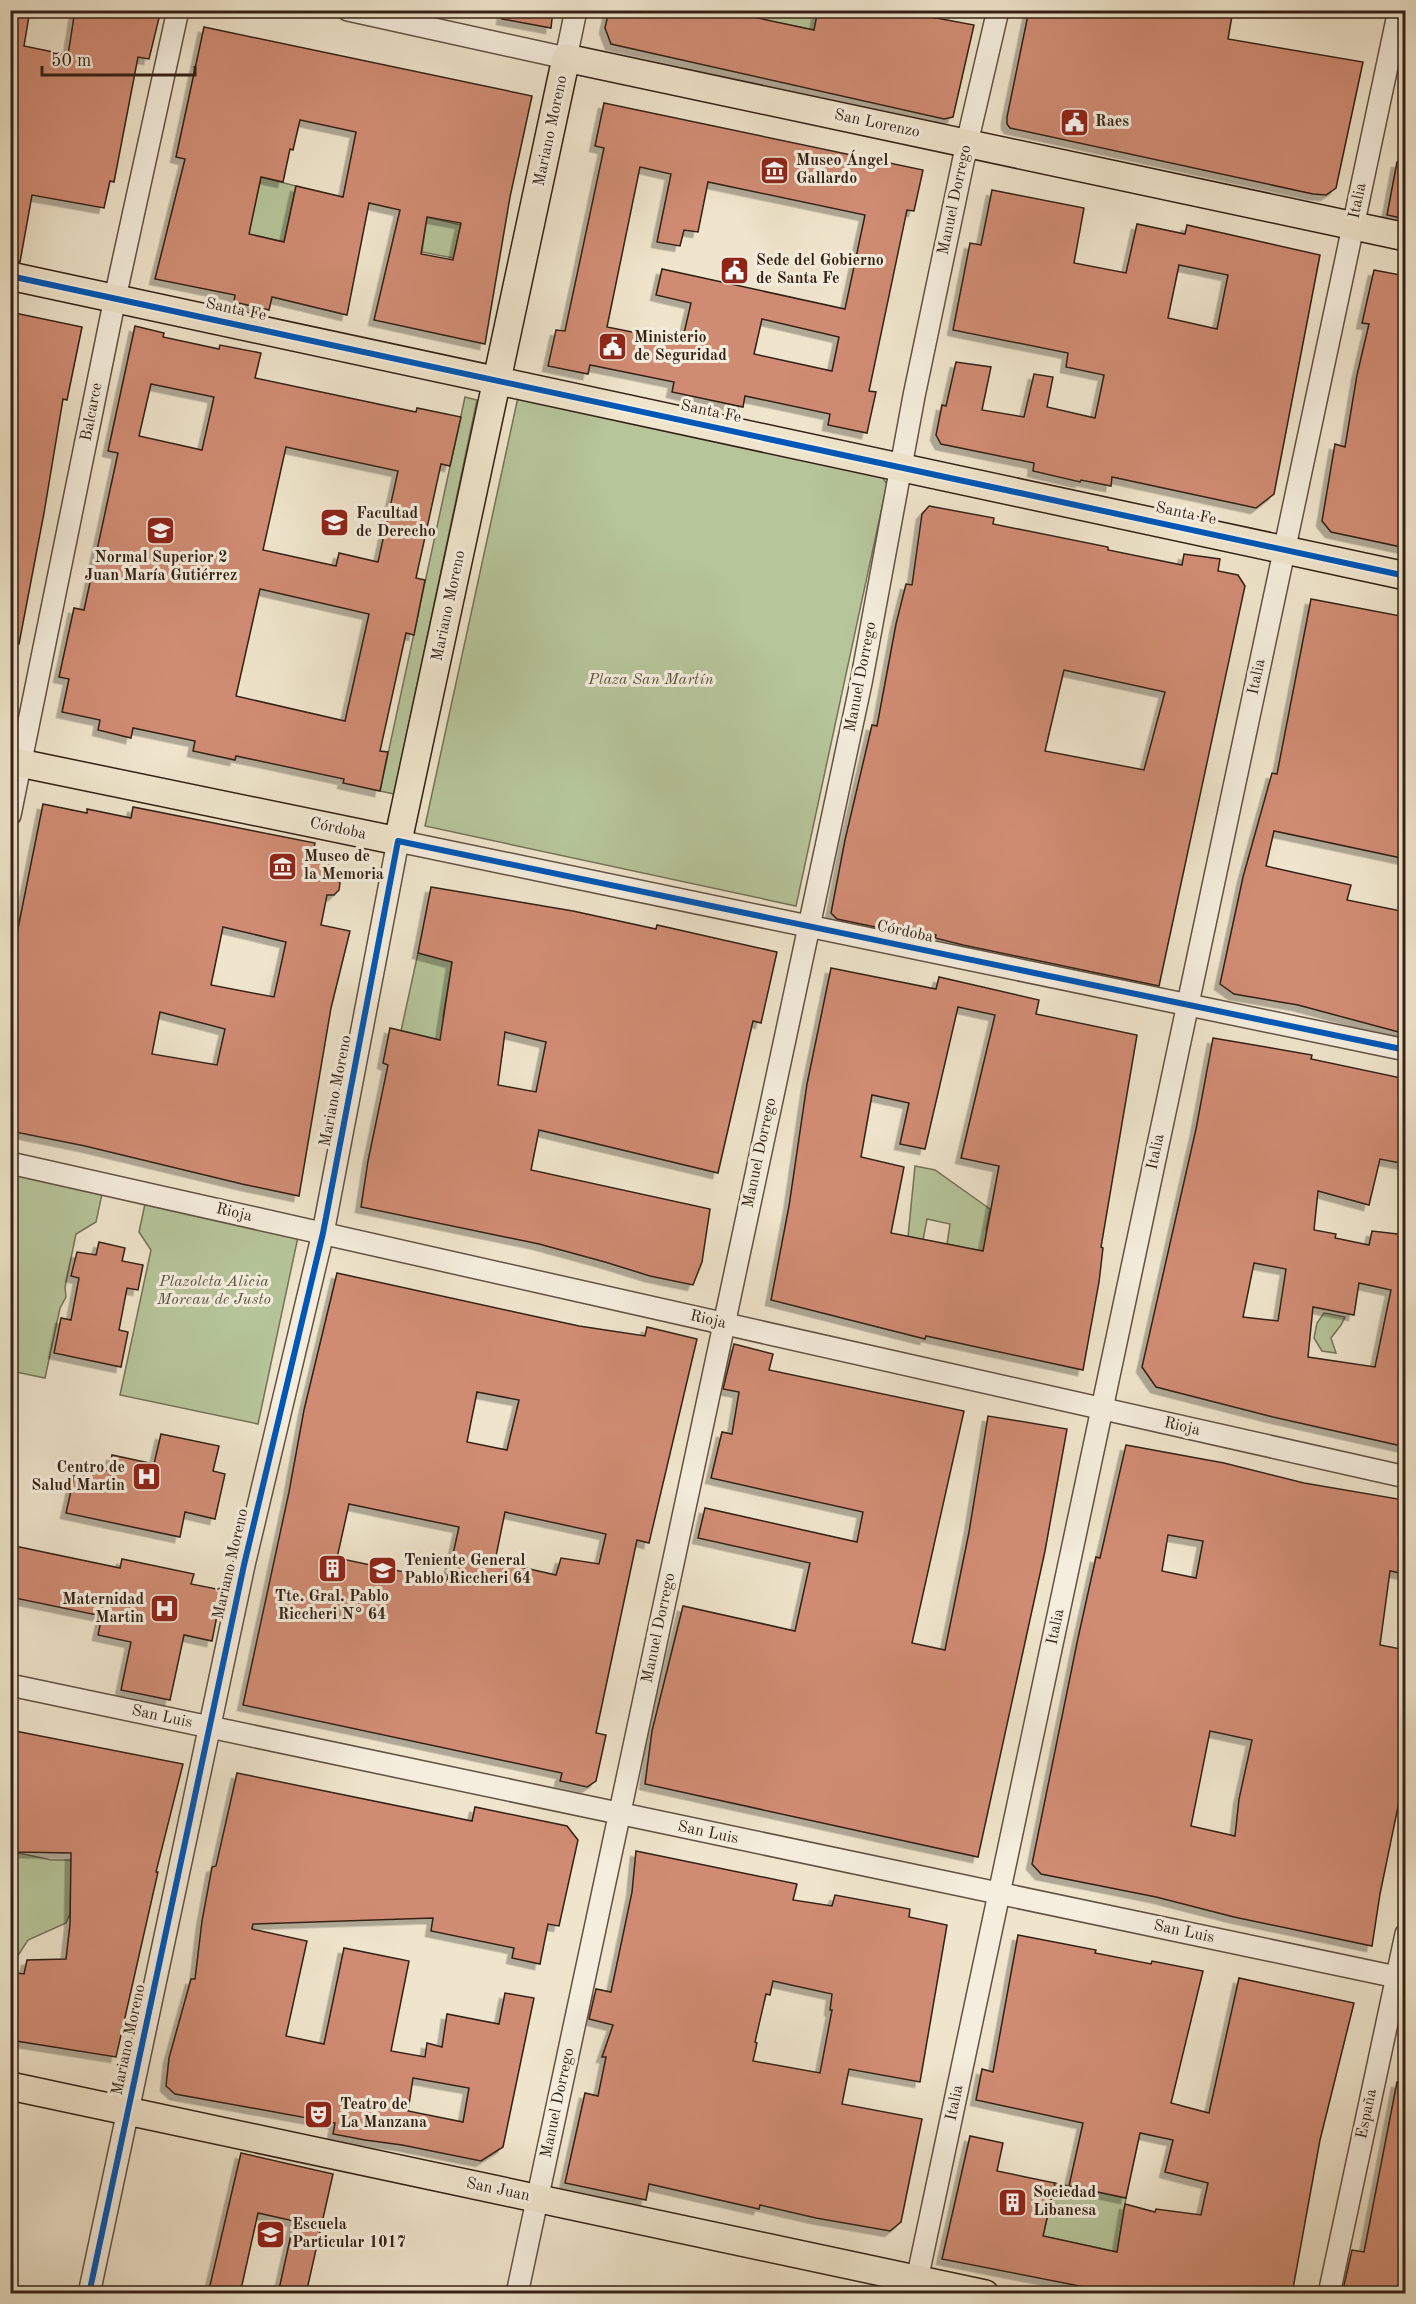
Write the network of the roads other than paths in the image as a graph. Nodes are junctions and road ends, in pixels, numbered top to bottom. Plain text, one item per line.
1 (178, 10) edge
2 (348, 10) edge
3 (576, 10) edge
4 (998, 10) edge
5 (1399, 10) edge
6 (566, 58) junction
7 (967, 143) junction
8 (1353, 226) junction
9 (1406, 237) edge
10 (10, 276) edge
11 (115, 298) junction
12 (499, 380) junction
13 (901, 466) junction
14 (1285, 549) junction
15 (1406, 576) edge
16 (16, 762) edge
17 (10, 815) edge
18 (398, 841) junction
19 (808, 926) junction
20 (1187, 1005) junction
21 (1406, 1050) edge
22 (10, 1163) edge
23 (322, 1233) junction
24 (724, 1323) junction
25 (1102, 1408) junction
26 (1406, 1477) edge
27 (10, 1685) edge
28 (209, 1727) junction
29 (619, 1815) junction
30 (999, 1893) junction
31 (1406, 1934) edge
32 (1401, 1978) edge
33 (10, 2086) edge
34 (127, 2111) junction
35 (537, 2198) junction
36 (916, 2286) edge
37 (88, 2294) edge
38 (517, 2294) edge
39 (985, 2294) edge
40 (1329, 2294) edge

1 - 11 street, Balcarce
2 - 6 street, San Lorenzo
3 - 6 street, Mariano Moreno
4 - 7 street, Manuel Dorrego
5 - 8 street, Italia
6 - 7 main road, San Lorenzo
6 - 12 main road, Mariano Moreno
7 - 8 main road, San Lorenzo
7 - 13 street, Manuel Dorrego
8 - 9 main road, San Lorenzo
8 - 14 street, Italia
10 - 11 main road, Santa Fe
11 - 12 main road, Santa Fe
11 - 16 street, Balcarce
12 - 13 main road, Santa Fe
12 - 18 main road, Mariano Moreno
13 - 14 main road, Santa Fe
13 - 19 street, Manuel Dorrego
14 - 15 main road, Santa Fe
14 - 20 street, Italia
16 - 17 street, Balcarce
16 - 18 main road, Córdoba
18 - 19 street, Córdoba
18 - 23 street, Mariano Moreno
19 - 20 street, Córdoba
19 - 24 street, Manuel Dorrego
20 - 21 street, Córdoba
20 - 25 street, Italia
22 - 23 street, Rioja
23 - 24 street, Rioja
23 - 28 street, Mariano Moreno
24 - 25 street, Rioja
24 - 29 street, Manuel Dorrego
25 - 26 street, Rioja
25 - 30 street, Italia
27 - 28 street, San Luis
28 - 29 street, San Luis
28 - 34 street, Mariano Moreno
29 - 30 street, San Luis
29 - 35 street, Manuel Dorrego
30 - 32 street, San Luis
30 - 36 street, Italia
31 - 32 street, España
32 - 40 street, España
33 - 34 main road, San Juan
34 - 35 main road, San Juan
34 - 37 street, Mariano Moreno
35 - 36 main road, San Juan
35 - 38 street, Manuel Dorrego
36 - 39 main road, San Juan

